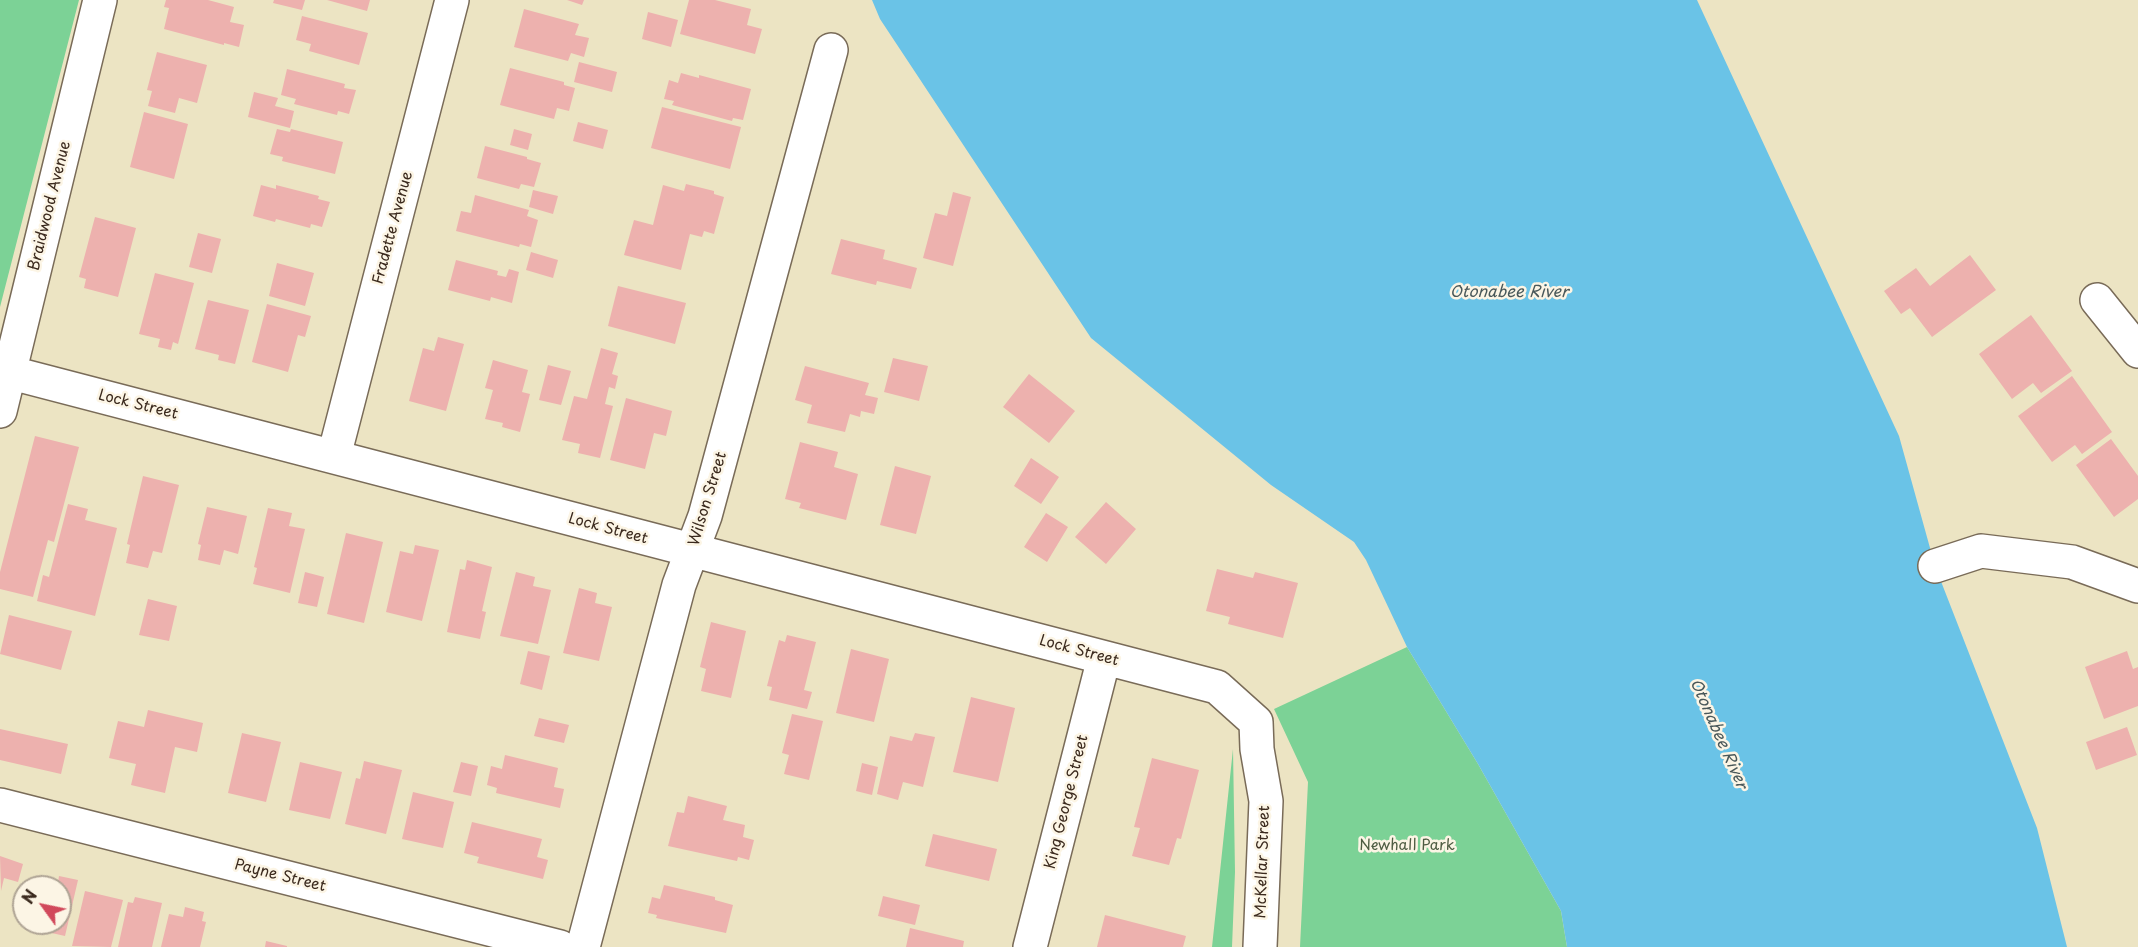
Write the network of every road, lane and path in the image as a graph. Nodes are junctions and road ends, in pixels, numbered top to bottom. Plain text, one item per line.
1 (100, 0) edge
2 (452, 0) edge
3 (831, 50) dead end
4 (2097, 300) dead end
5 (2138, 351) edge
6 (5, 371) edge
7 (0, 411) edge
8 (334, 456) junction
9 (692, 551) junction
10 (1935, 566) dead end
11 (2138, 586) edge
12 (1104, 658) junction
13 (1217, 687) joint
14 (0, 805) edge
15 (560, 947) edge
16 (583, 947) edge
17 (1030, 947) edge
18 (1260, 947) edge

1 - 6 street, Braidwood Avenue
2 - 8 street, Fradette Avenue
3 - 9 street, Wilson Street
4 - 5 street
6 - 7 street, Braidwood Avenue
6 - 8 street, Lock Street
8 - 9 street, Lock Street
9 - 12 street, Lock Street
9 - 16 street, Wilson Street
10 - 11 street
12 - 13 street, Lock Street
12 - 17 street, King George Street
13 - 18 street, McKellar Street
14 - 15 street, Payne Street

